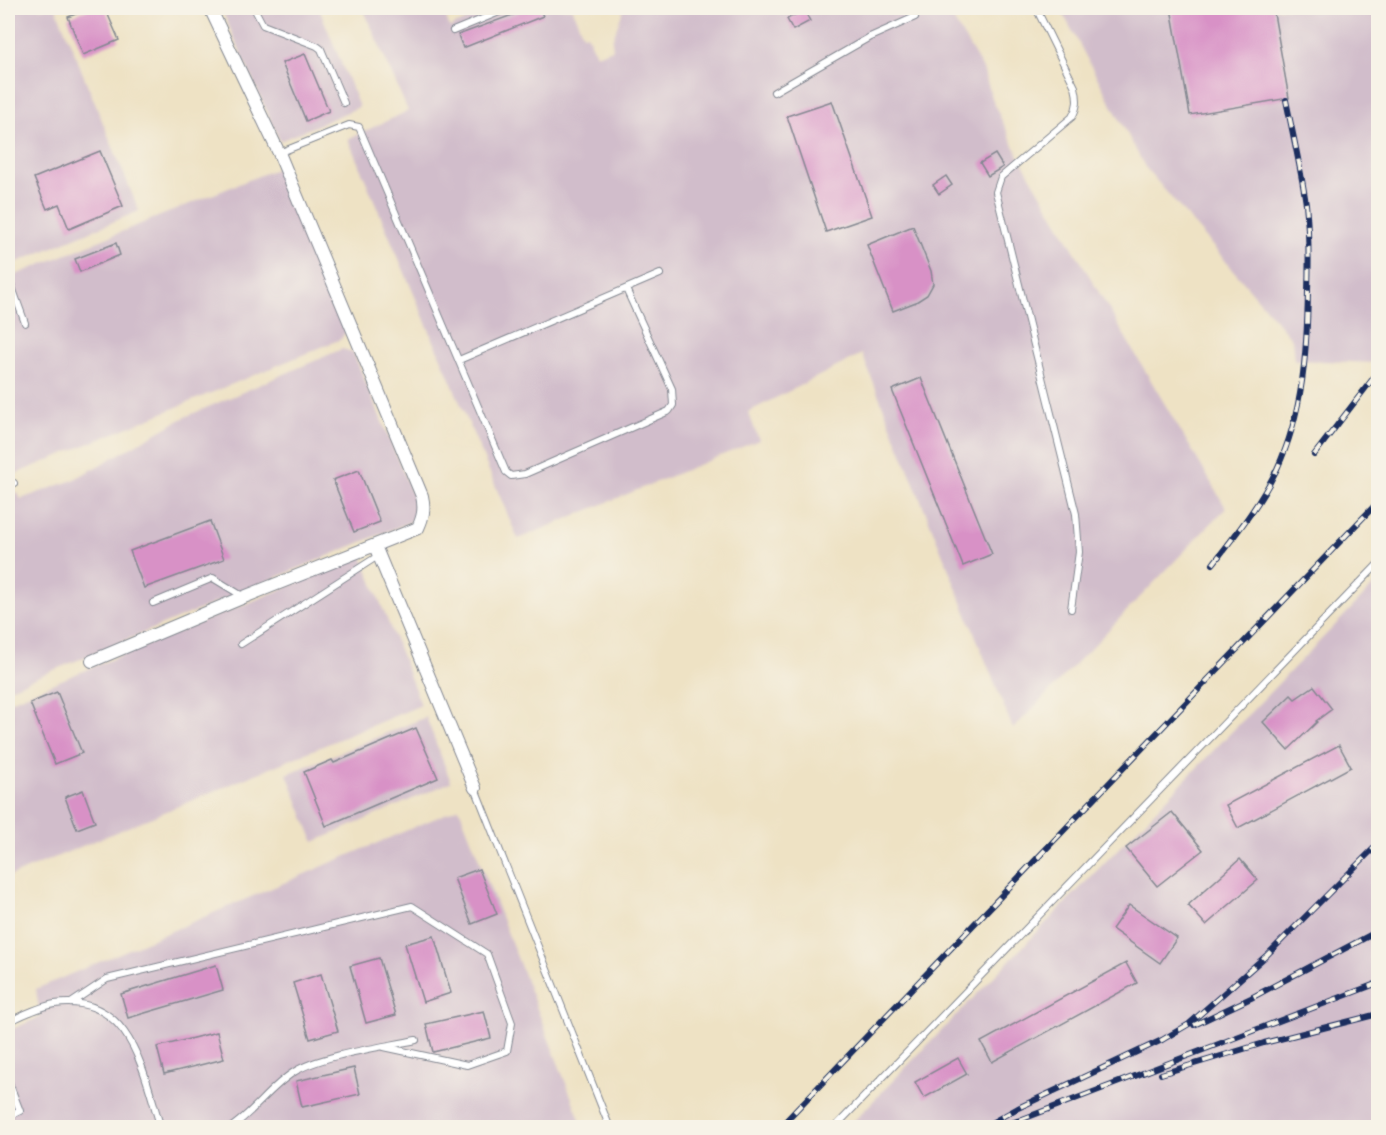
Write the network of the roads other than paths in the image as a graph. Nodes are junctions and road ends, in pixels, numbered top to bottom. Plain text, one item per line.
1 (210, 8) edge
2 (254, 8) edge
3 (510, 8) edge
4 (910, 8) edge
5 (1036, 8) edge
6 (453, 31) dead end
7 (774, 92) dead end
8 (344, 104) dead end
9 (279, 153) junction
10 (660, 274) dead end
11 (8, 276) edge
12 (626, 289) junction
13 (25, 323) dead end
14 (459, 360) junction
15 (377, 551) junction
16 (1378, 564) edge
17 (244, 597) junction
18 (153, 603) dead end
19 (1071, 609) dead end
20 (241, 644) dead end
21 (92, 661) dead end
22 (475, 788) joint
23 (71, 1003) junction
24 (8, 1022) edge
25 (416, 1040) dead end
26 (384, 1047) junction
27 (8, 1080) edge
28 (8, 1117) edge
29 (161, 1128) edge
30 (230, 1128) edge
31 (610, 1128) edge
32 (834, 1128) edge

1 - 9 street
2 - 8 lane
3 - 6 lane
4 - 7 lane
5 - 19 lane
9 - 14 lane
9 - 15 street
10 - 12 lane
11 - 13 lane
12 - 14 lane
12 - 14 lane
15 - 17 street
15 - 20 lane
15 - 22 street
16 - 32 lane
17 - 18 lane
17 - 21 street
22 - 31 lane
23 - 24 lane
23 - 26 lane
23 - 29 lane
25 - 26 lane
26 - 30 lane
27 - 28 lane

